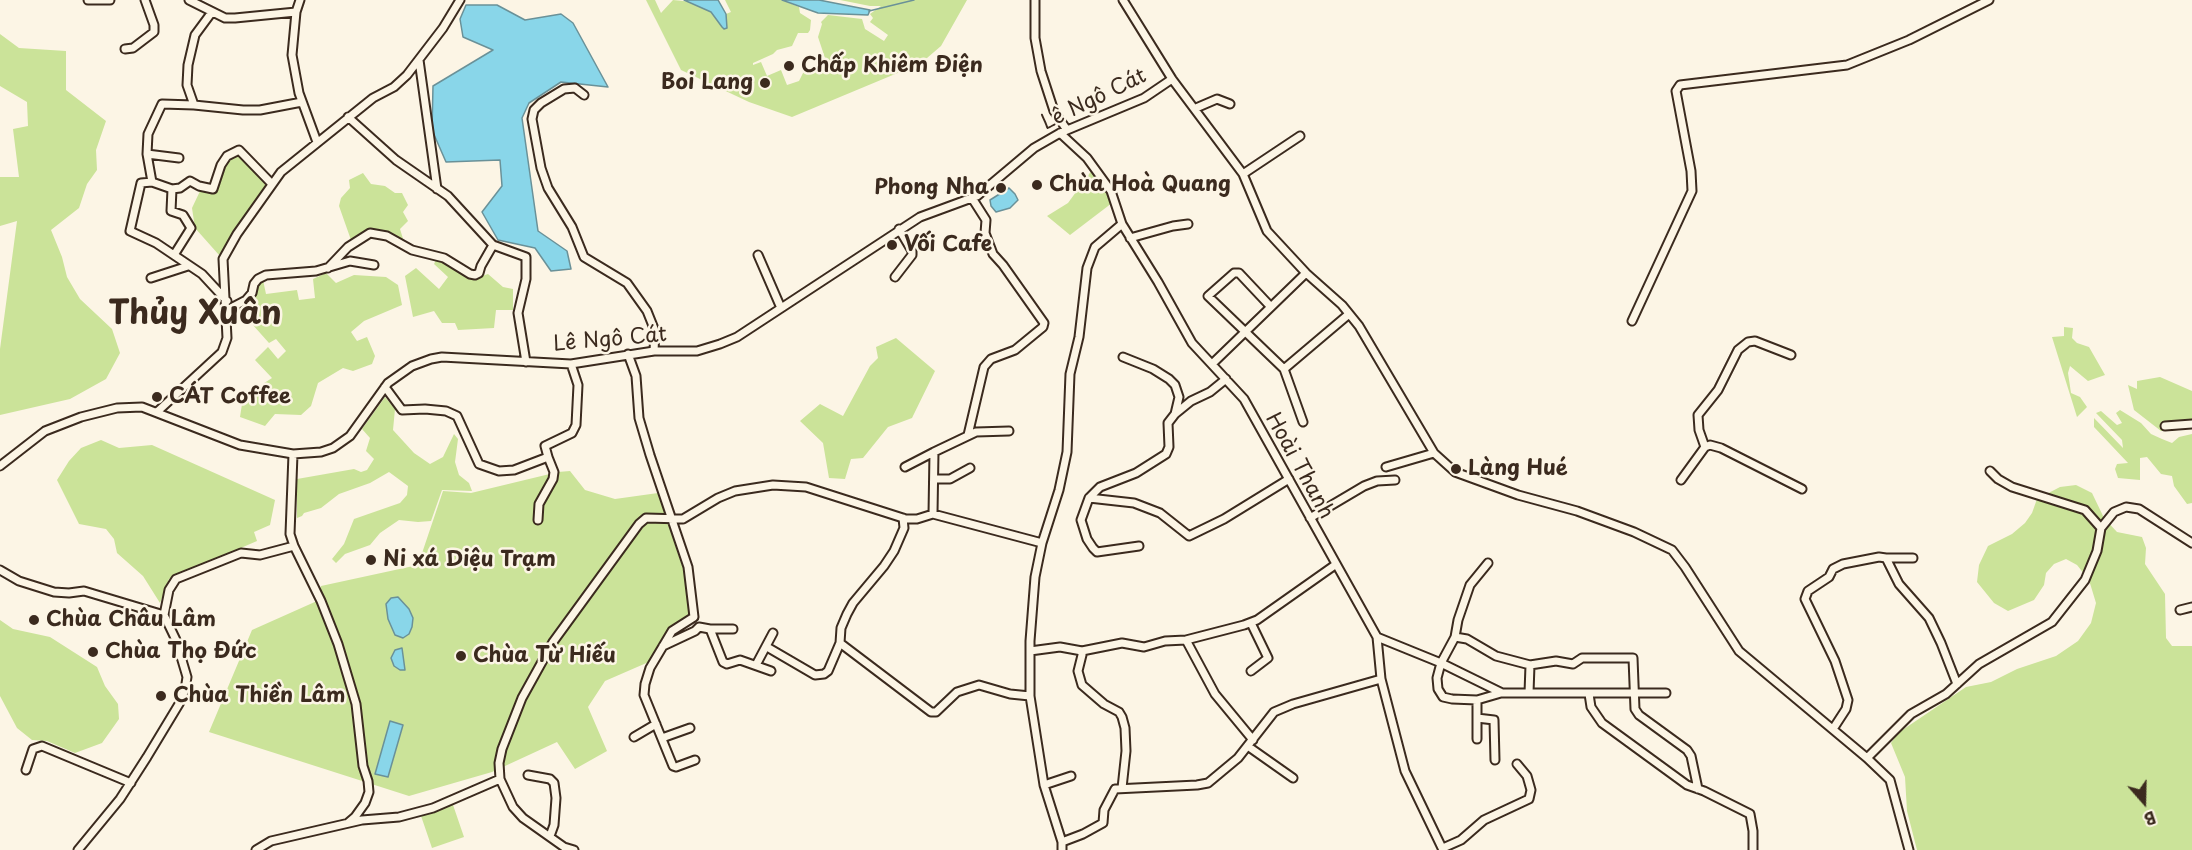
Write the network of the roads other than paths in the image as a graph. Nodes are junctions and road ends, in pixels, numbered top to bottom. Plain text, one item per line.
1 (88, 0) edge
2 (110, 0) edge
3 (145, 0) edge
4 (189, 0) edge
5 (300, 0) edge
6 (460, 0) edge
7 (1035, 0) edge
8 (1123, 0) edge
9 (1989, 0) edge
10 (212, 12) junction
11 (296, 12) junction
12 (125, 49) dead end
13 (419, 60) junction
14 (1172, 79) junction
15 (584, 95) dead end
16 (302, 102) junction
17 (1230, 104) dead end
18 (194, 105) junction
19 (1196, 108) junction
20 (348, 117) junction
21 (1063, 131) junction
22 (1300, 136) dead end
23 (317, 142) junction
24 (147, 154) junction
25 (179, 158) dead end
26 (1243, 174) junction
27 (152, 182) junction
28 (272, 184) junction
29 (172, 189) junction
30 (437, 189) junction
31 (972, 198) junction
32 (1122, 224) junction
33 (1188, 224) dead end
34 (899, 229) junction
35 (1130, 238) junction
36 (493, 245) junction
37 (174, 255) junction
38 (758, 255) dead end
39 (188, 266) junction
40 (374, 266) dead end
41 (328, 268) junction
42 (1306, 273) junction
43 (895, 277) dead end
44 (151, 278) dead end
45 (227, 306) junction
46 (1271, 307) junction
47 (781, 308) junction
48 (1349, 314) junction
49 (1632, 321) dead end
50 (1246, 333) junction
51 (654, 351) junction
52 (628, 354) junction
53 (1791, 355) dead end
54 (1123, 357) dead end
55 (526, 362) junction
56 (571, 364) junction
57 (1212, 364) junction
58 (1284, 369) junction
59 (1226, 379) junction
60 (385, 387) junction
61 (157, 412) junction
62 (1175, 414) junction
63 (1303, 422) dead end
64 (2192, 424) edge
65 (2165, 426) dead end
66 (1009, 431) dead end
67 (968, 435) junction
68 (1705, 447) junction
69 (934, 452) junction
70 (1434, 453) junction
71 (292, 454) junction
72 (548, 457) junction
73 (1, 463) edge
74 (904, 467) dead end
75 (1386, 467) dead end
76 (970, 468) dead end
77 (1990, 471) dead end
78 (934, 479) junction
79 (1289, 479) junction
80 (1395, 480) dead end
81 (1681, 480) dead end
82 (1802, 489) dead end
83 (1089, 498) junction
84 (933, 514) junction
85 (903, 518) junction
86 (1310, 518) junction
87 (538, 520) dead end
88 (672, 520) junction
89 (2101, 528) junction
90 (1042, 543) junction
91 (2192, 543) edge
92 (294, 546) junction
93 (1139, 546) dead end
94 (1886, 558) junction
95 (1913, 558) dead end
96 (1488, 563) dead end
97 (1335, 565) junction
98 (0, 570) edge
99 (2192, 607) edge
100 (2180, 610) dead end
101 (164, 615) junction
102 (694, 617) junction
103 (1251, 623) junction
104 (699, 627) junction
105 (710, 629) junction
106 (733, 629) dead end
107 (774, 633) dead end
108 (1377, 637) junction
109 (1455, 637) junction
110 (1186, 640) junction
111 (840, 644) junction
112 (663, 646) junction
113 (767, 647) junction
114 (1030, 651) junction
115 (1082, 651) junction
116 (1441, 663) junction
117 (756, 665) junction
118 (1530, 665) junction
119 (771, 671) dead end
120 (1251, 671) dead end
121 (1381, 679) junction
122 (1957, 684) junction
123 (1502, 693) junction
124 (1528, 693) junction
125 (1666, 693) dead end
126 (1589, 694) junction
127 (1634, 694) junction
128 (1030, 696) junction
129 (1477, 700) junction
130 (1477, 718) junction
131 (656, 724) junction
132 (690, 728) dead end
133 (1833, 729) junction
134 (634, 738) dead end
135 (662, 738) junction
136 (1477, 739) dead end
137 (1253, 740) junction
138 (1249, 747) junction
139 (1867, 758) junction
140 (695, 760) dead end
141 (1495, 760) dead end
142 (1517, 764) dead end
143 (26, 770) dead end
144 (528, 775) dead end
145 (1071, 776) dead end
146 (1293, 778) dead end
147 (500, 779) junction
148 (131, 783) junction
149 (1044, 785) junction
150 (1122, 788) junction
151 (1698, 789) junction
152 (348, 823) junction
153 (550, 836) junction
154 (1062, 842) junction
155 (1443, 849) edge
156 (78, 850) edge
157 (256, 850) edge
158 (573, 850) edge
159 (1062, 850) edge
160 (1753, 850) edge
161 (1910, 850) edge

1 - 2 street
3 - 12 street
4 - 10 street
5 - 11 street
6 - 13 street
7 - 21 street, Hoài Thanh
8 - 14 street
9 - 49 street
10 - 11 street
10 - 18 street
11 - 16 street
13 - 20 street
13 - 30 street
14 - 19 street
14 - 21 street, Lê Ngô Cát
15 - 51 street
16 - 18 street
16 - 23 street
17 - 19 street
18 - 24 street
19 - 26 street
20 - 23 street
20 - 30 street
21 - 31 street, Lê Ngô Cát
21 - 32 street, Hoài Thanh
22 - 26 street
23 - 28 street
24 - 25 street
24 - 27 street
26 - 42 street
27 - 29 street
27 - 37 street
28 - 29 street
28 - 45 street
29 - 37 street
30 - 36 street
31 - 34 street, Lê Ngô Cát
31 - 67 street
32 - 35 street, Hoài Thanh
32 - 90 street
33 - 35 street
34 - 43 street
34 - 47 street, Lê Ngô Cát
35 - 57 street, Hoài Thanh
36 - 41 street
36 - 55 street
37 - 39 street
38 - 47 street
39 - 44 street
39 - 45 street
40 - 41 street
41 - 45 street
42 - 46 street
42 - 48 street
45 - 61 street
46 - 50 street
46 - 50 street
47 - 51 street, Lê Ngô Cát
48 - 58 street
48 - 70 street
50 - 57 street
50 - 58 street
51 - 52 street, Lê Ngô Cát
52 - 56 street, Lê Ngô Cát
52 - 88 street
53 - 68 street
54 - 62 street
55 - 56 street, Lê Ngô Cát
55 - 60 street, Lê Ngô Cát
56 - 72 street
57 - 59 street, Hoài Thanh
58 - 63 street
59 - 62 street
59 - 79 street, Hoài Thanh
60 - 71 street, Lê Ngô Cát
60 - 72 street
61 - 71 street, Lê Ngô Cát
61 - 73 street, Lê Ngô Cát
62 - 83 street
64 - 65 street
66 - 67 street
67 - 69 street
68 - 81 street
68 - 82 street
69 - 74 street
69 - 78 street
70 - 75 street
70 - 133 street
71 - 92 street
72 - 87 street
76 - 78 street
77 - 89 street
78 - 84 street
79 - 83 street
79 - 86 street, Hoài Thanh
80 - 86 street
83 - 93 street
84 - 85 street
84 - 90 street
85 - 88 street
85 - 111 street
86 - 97 street, Hoài Thanh
88 - 102 street
88 - 147 street
89 - 91 street
89 - 122 street
90 - 114 street
92 - 101 street
92 - 152 street
94 - 95 street
94 - 122 street
94 - 133 street
96 - 109 street
97 - 103 street
97 - 108 street, Hoài Thanh
98 - 101 street
99 - 100 street
101 - 148 street
102 - 104 street
102 - 112 street
103 - 110 street
103 - 120 street
104 - 105 street
104 - 112 street
105 - 106 street
105 - 117 street
107 - 113 street
108 - 116 street
108 - 121 street, Hoài Thanh
109 - 116 street
109 - 118 street
110 - 115 street
110 - 137 street
111 - 113 street
111 - 128 street
112 - 131 street
113 - 117 street
114 - 115 street
114 - 128 street
115 - 150 street
116 - 123 street
116 - 129 street
117 - 119 street
118 - 124 street
118 - 127 street
121 - 137 street
121 - 155 street, Hoài Thanh
122 - 139 street
123 - 124 street
123 - 129 street
124 - 126 street
125 - 127 street
126 - 127 street
126 - 151 street
127 - 151 street
128 - 149 street
129 - 130 street
130 - 136 street
130 - 141 street
131 - 134 street
131 - 135 street
132 - 135 street
133 - 139 street
135 - 140 street
137 - 138 street
138 - 146 street
138 - 150 street
139 - 161 street
142 - 155 street
143 - 148 street
144 - 153 street
145 - 149 street
147 - 152 street
147 - 153 street
148 - 156 street
149 - 154 street
150 - 154 street
151 - 160 street
152 - 157 street
153 - 158 street
154 - 159 street

